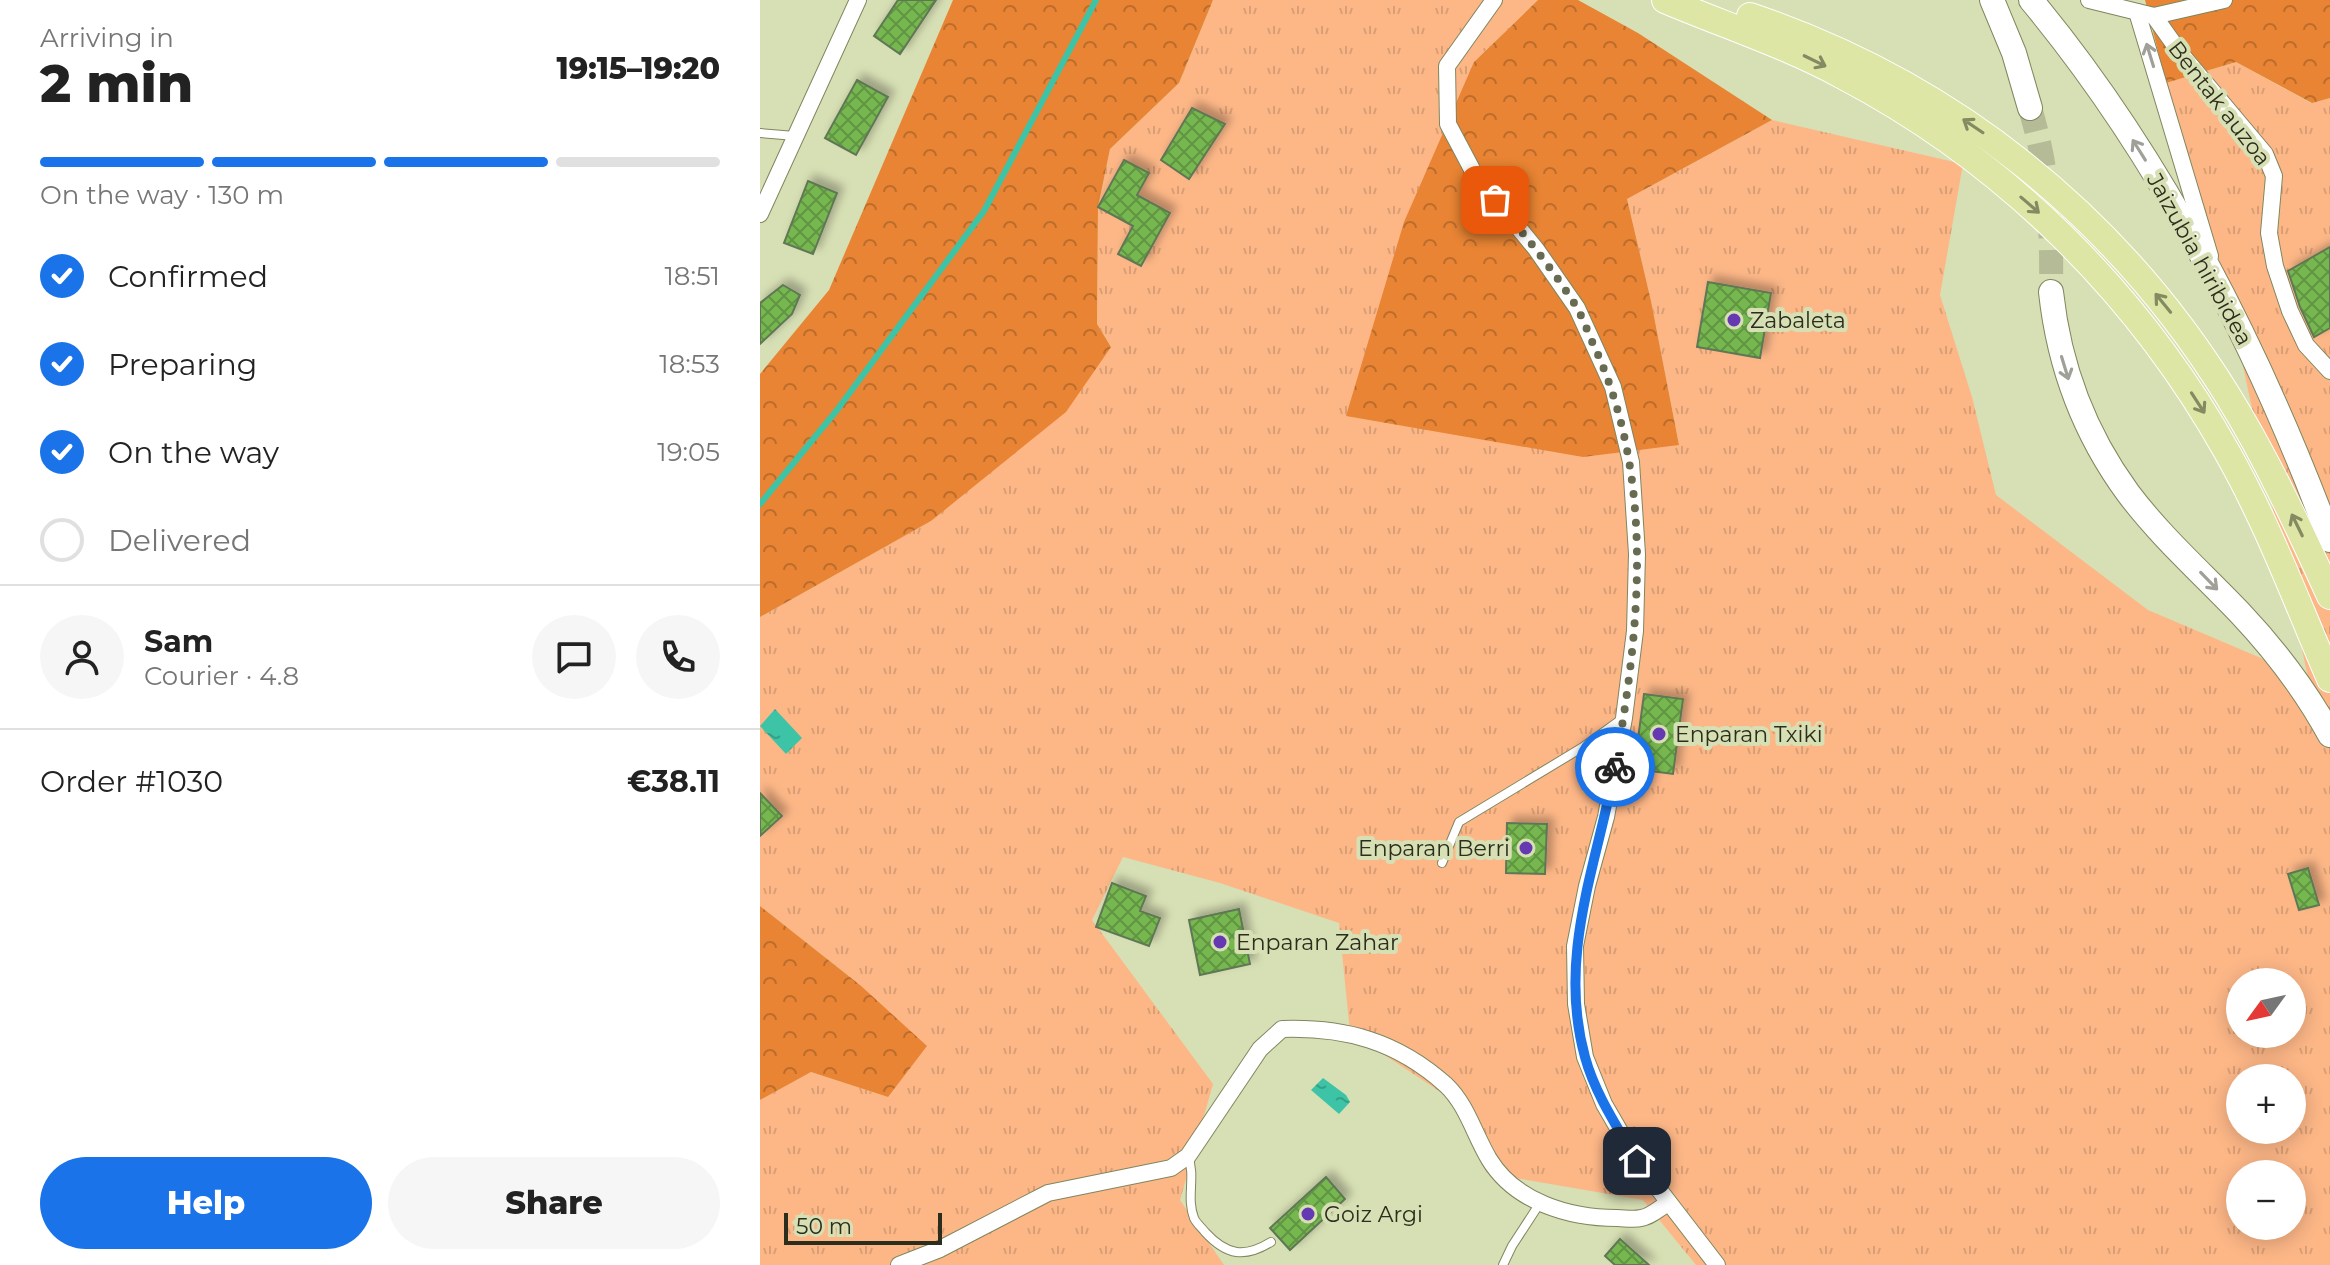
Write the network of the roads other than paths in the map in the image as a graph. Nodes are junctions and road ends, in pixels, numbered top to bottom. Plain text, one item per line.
1 (858, 0) edge
2 (1494, 0) edge
3 (1665, 0) edge
4 (1699, 0) edge
5 (1992, 0) edge
6 (2031, 0) edge
7 (2089, 0) edge
8 (2224, 0) edge
9 (2145, 14) junction
10 (2030, 108) tunnel mouth
11 (760, 133) edge
12 (795, 136) junction
13 (760, 214) edge
14 (2221, 290) junction
15 (2051, 292) tunnel mouth
16 (2330, 371) edge
17 (2330, 540) edge
18 (2330, 596) edge
19 (2330, 679) edge
20 (1624, 718) junction
21 (2330, 735) edge
22 (1442, 863) dead end
23 (1188, 1156) junction
24 (1540, 1203) junction
25 (1668, 1203) junction
26 (1271, 1242) dead end
27 (899, 1265) edge
28 (1503, 1265) edge
29 (1717, 1265) edge

1 - 12 street
2 - 20 street
3 -> 19 main road
18 -> 4 main road
5 - 10 main road
14 -> 6 main road, Jaizubia hiribidea
7 - 9 street
8 - 9 street, Bentak auzoa
14 -> 9 street
9 - 16 street, Bentak auzoa
11 - 12 lane
12 - 13 street
14 - 17 main road, Jaizubia hiribidea
15 -> 21 main road
20 - 22 lane
20 - 25 street
23 - 24 street
23 - 26 lane
23 - 27 street
24 - 25 street
24 - 28 lane
25 - 29 street

